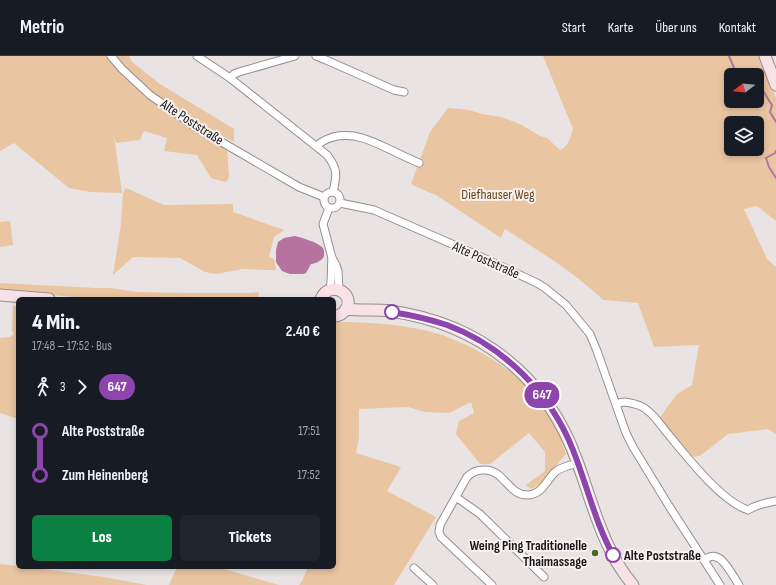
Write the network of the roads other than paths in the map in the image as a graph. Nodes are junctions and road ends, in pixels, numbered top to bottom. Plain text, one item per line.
1 (111, 56) edge
2 (295, 56) edge
3 (316, 56) edge
4 (765, 56) edge
5 (200, 58) edge
6 (230, 78) junction
7 (776, 84) edge
8 (404, 92) dead end
9 (316, 146) junction
10 (418, 163) dead end
11 (334, 192) junction
12 (324, 197) junction
13 (340, 203) junction
14 (330, 208) junction
15 (339, 292) junction
16 (0, 295) edge
17 (24, 297) edge
18 (322, 297) edge
19 (346, 309) junction
20 (374, 310) junction
21 (336, 315) edge
22 (616, 404) junction
23 (578, 462) junction
24 (456, 497) junction
25 (776, 501) edge
26 (704, 560) junction
27 (414, 568) dead end
28 (544, 577) dead end
29 (433, 585) edge
30 (492, 585) edge
31 (633, 585) edge
32 (720, 585) edge
33 (739, 585) edge

1 - 12 street, Alte Poststraße
2 - 6 street
3 - 8 street
4 - 7 main road
5 - 6 street
6 - 9 street
9 - 10 street
9 - 11 street
11 - 12 street
11 - 13 street
12 - 14 street
13 - 14 street
13 - 22 street, Alte Poststraße
14 - 15 street
15 - 18 main road
15 - 19 main road
15 - 20 main road
16 - 17 main road
19 - 20 main road
19 - 21 main road
20 - 23 main road
22 - 25 street
22 - 26 street, Alte Poststraße
23 - 24 street
23 - 31 main road
24 - 28 street
24 - 30 street
26 - 32 street, Alte Poststraße
26 - 33 street
27 - 29 street

